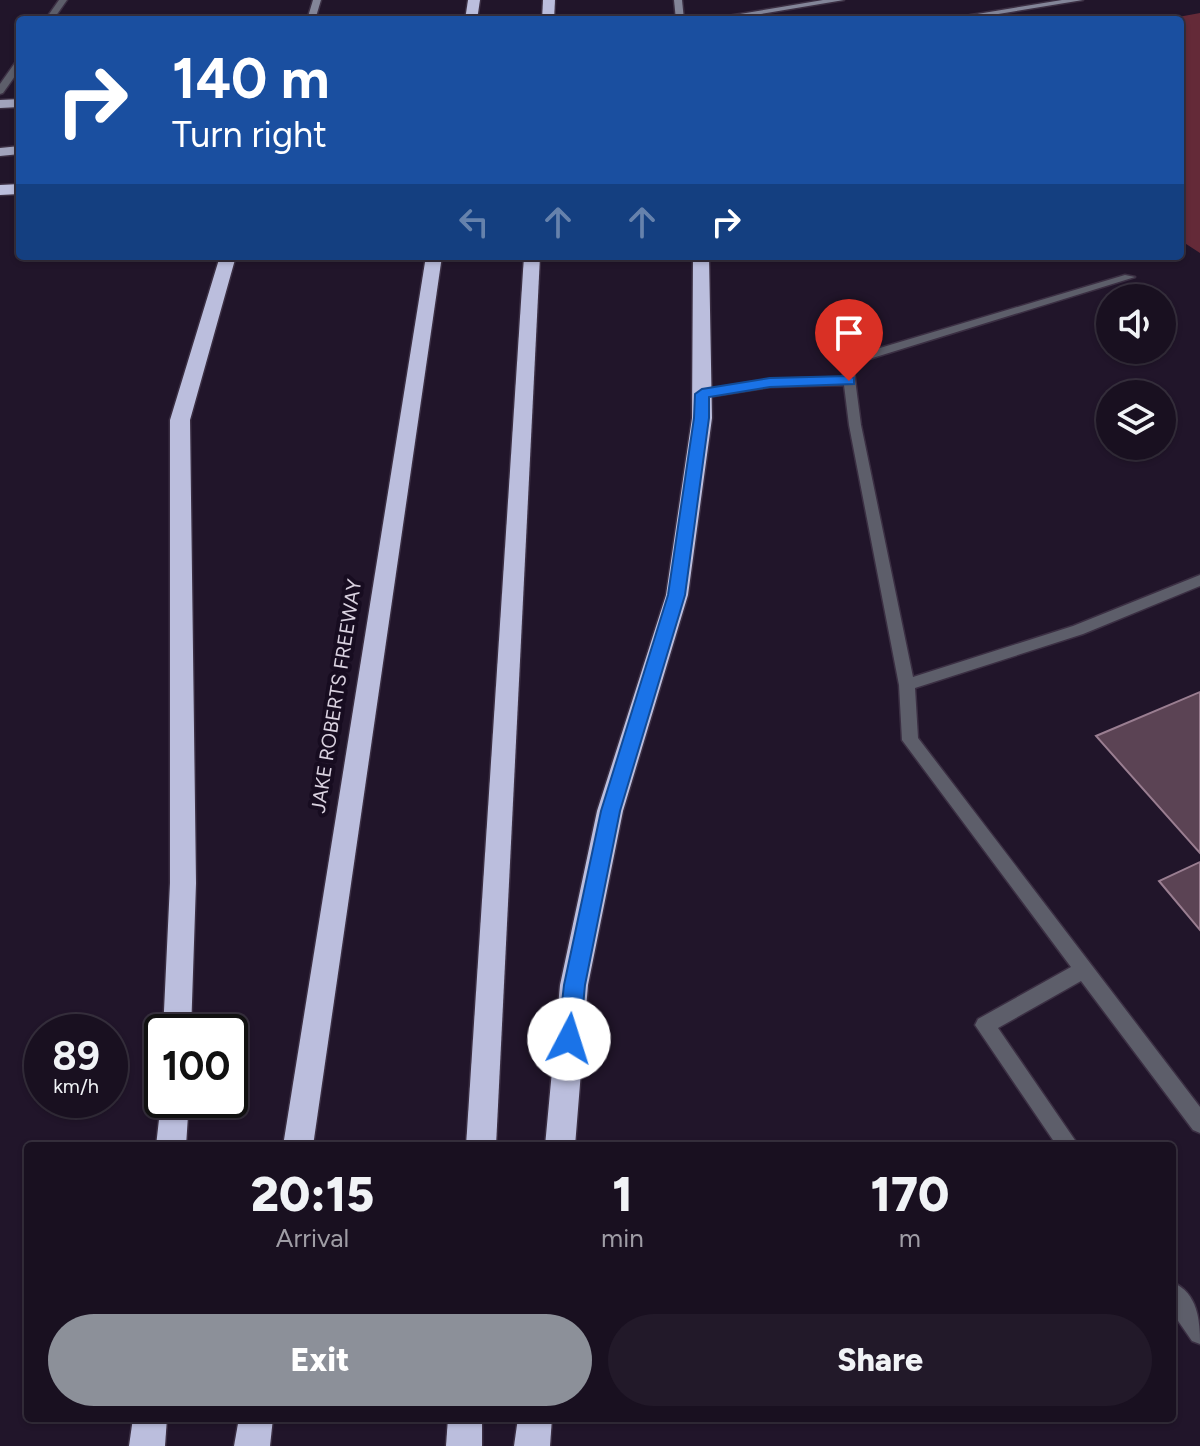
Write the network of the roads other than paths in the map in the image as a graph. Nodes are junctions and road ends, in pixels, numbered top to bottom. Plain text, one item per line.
1 (839, 0) edge
2 (1079, 0) edge
3 (734, 16) edge
4 (972, 16) edge
5 (16, 68) edge
6 (0, 91) edge
7 (225, 260) edge
8 (433, 260) edge
9 (532, 260) edge
10 (701, 260) edge
11 (1129, 277) dead end
12 (849, 381) junction
13 (702, 394) junction
14 (1200, 580) edge
15 (907, 685) junction
16 (1083, 970) junction
17 (178, 1014) edge
18 (173, 1118) edge
19 (1200, 1123) edge
20 (171, 1142) edge
21 (299, 1142) edge
22 (481, 1142) edge
23 (560, 1142) edge
24 (1066, 1142) edge
25 (1176, 1299) edge
26 (1200, 1333) edge
27 (150, 1422) edge
28 (255, 1422) edge
29 (465, 1422) edge
30 (535, 1422) edge
31 (147, 1446) edge
32 (252, 1446) edge
33 (464, 1446) edge
34 (532, 1446) edge

1 - 3 main road
2 - 4 main road
5 - 6 lane
7 - 17 highway
8 - 21 highway, JAKE ROBERTS FREEWAY
9 - 22 highway
10 - 13 highway
11 - 12 lane
12 - 13 lane
12 - 15 lane
13 - 23 highway
14 - 15 lane
15 - 16 lane
16 - 19 lane
16 - 24 lane
18 - 20 highway
25 - 26 lane
27 - 31 highway
28 - 32 highway
29 - 33 highway
30 - 34 highway

